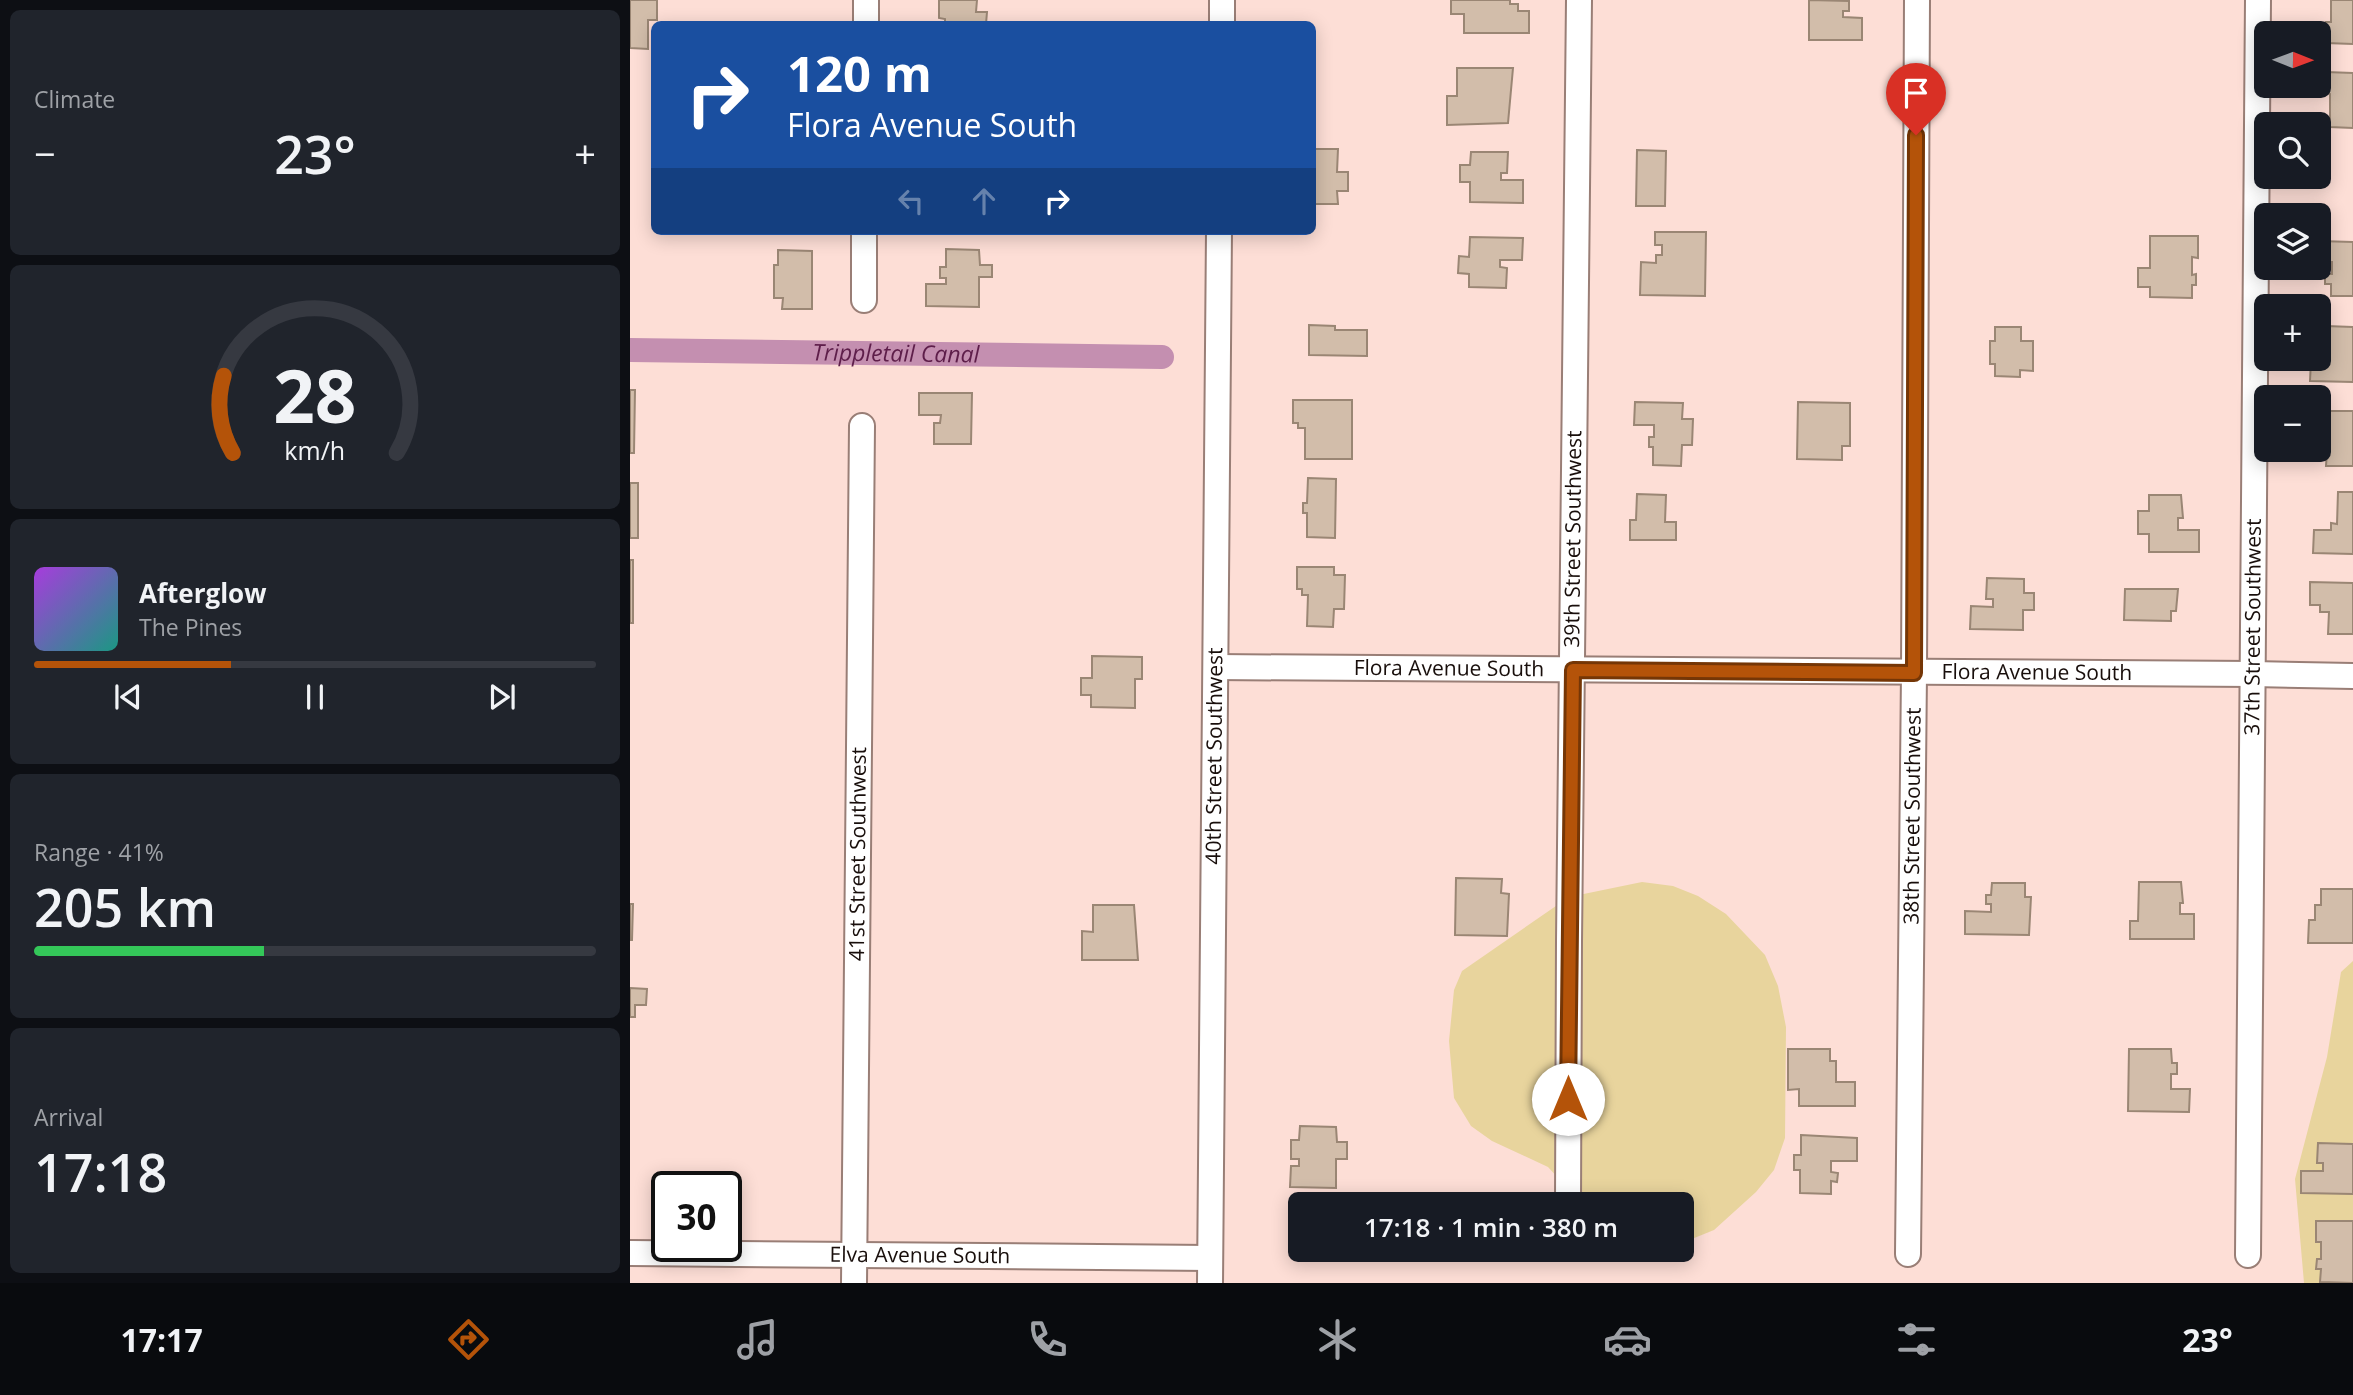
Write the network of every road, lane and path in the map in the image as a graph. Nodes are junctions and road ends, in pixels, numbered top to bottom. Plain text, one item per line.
1 (866, 0) edge
2 (1222, 0) edge
3 (1579, 0) edge
4 (1917, 0) edge
5 (2258, 0) edge
6 (866, 21) edge
7 (1222, 21) edge
8 (864, 235) edge
9 (1219, 235) edge
10 (864, 300) dead end
11 (862, 426) dead end
12 (1216, 667) junction
13 (1573, 670) junction
14 (1914, 673) junction
15 (2253, 674) junction
16 (2353, 676) edge
17 (1568, 1192) edge
18 (630, 1253) edge
19 (1908, 1254) dead end
20 (855, 1255) junction
21 (2248, 1255) dead end
22 (1210, 1258) junction
23 (854, 1283) edge
24 (1210, 1283) edge

1 - 6 street
2 - 7 street
3 - 13 street, 39th Street Southwest
4 - 14 street, 38th Street Southwest
5 - 15 street, 37th Street Southwest
8 - 10 street
9 - 12 street, 40th Street Southwest
11 - 20 street, 41st Street Southwest
12 - 13 street, Flora Avenue South
12 - 22 street, 40th Street Southwest
13 - 14 street, Flora Avenue South
13 - 17 street, 39th Street Southwest
14 - 15 street, Flora Avenue South
14 - 19 street, 38th Street Southwest
15 - 16 street, Flora Avenue South
15 - 21 street, 37th Street Southwest
18 - 20 street, Elva Avenue South
20 - 22 street, Elva Avenue South
20 - 23 street, 41st Street Southwest
22 - 24 street, 40th Street Southwest

